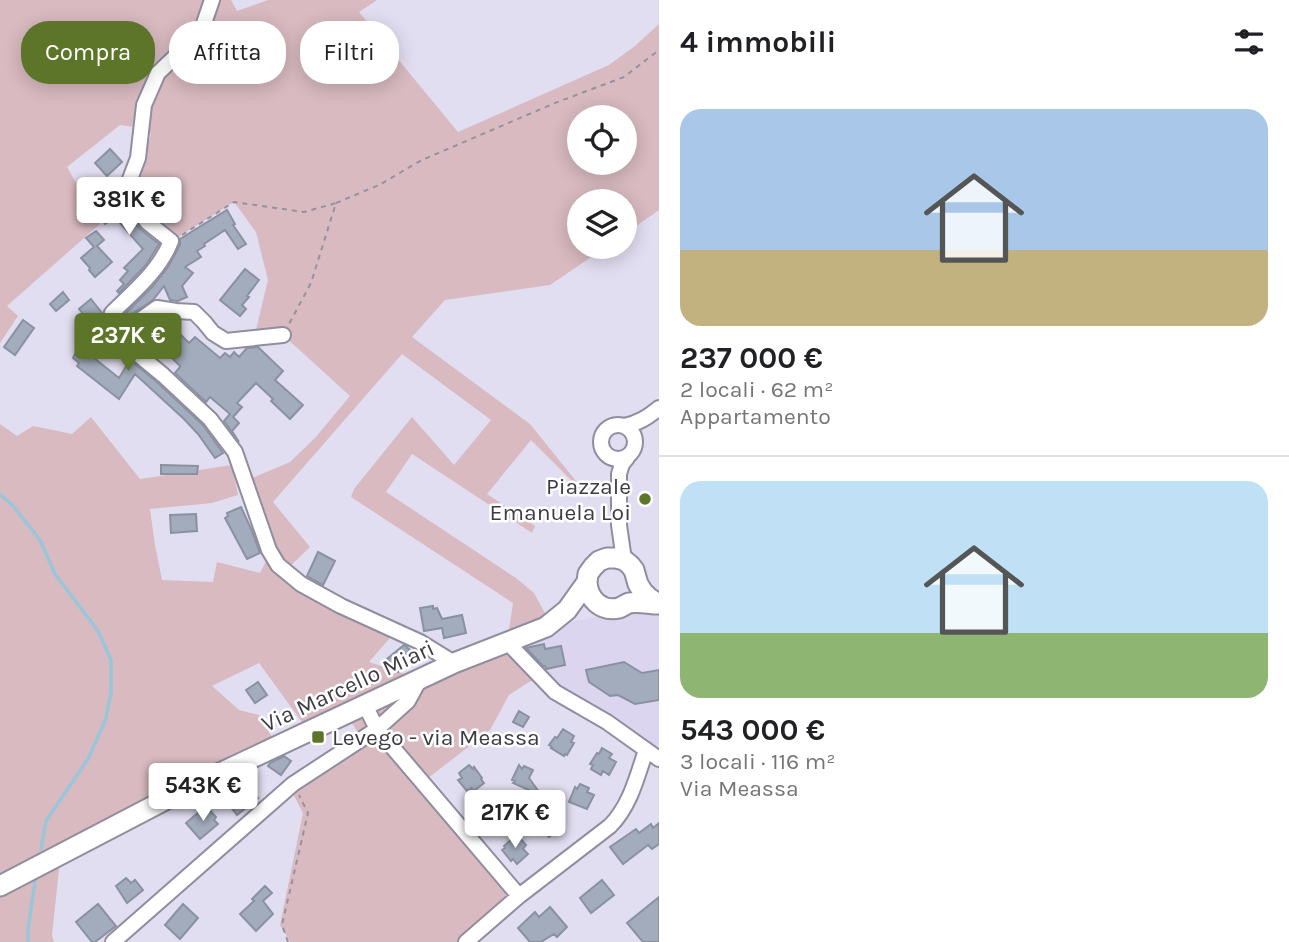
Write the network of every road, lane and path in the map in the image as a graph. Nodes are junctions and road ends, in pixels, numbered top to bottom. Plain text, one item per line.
1 (212, 0) edge
2 (659, 50) edge
3 (335, 203) junction
4 (171, 242) junction
5 (123, 332) junction
6 (283, 335) joint
7 (659, 408) edge
8 (625, 426) junction
9 (611, 458) junction
10 (626, 458) junction
11 (620, 474) junction
12 (615, 559) junction
13 (587, 582) junction
14 (594, 601) junction
15 (567, 610) junction
16 (508, 643) junction
17 (454, 663) junction
18 (420, 679) junction
19 (365, 705) junction
20 (377, 729) junction
21 (653, 751) edge
22 (659, 759) edge
23 (293, 784) junction
24 (0, 886) edge
25 (519, 896) junction
26 (113, 942) edge
27 (288, 942) edge
28 (466, 942) edge

1 - 4 street
2 - 3 path
3 - 4 path
3 - 6 path
4 - 5 street
5 - 6 street
5 - 17 street
7 - 8 street
8 - 9 street
8 - 10 street
9 - 10 street
9 - 11 street
10 - 11 street
11 - 12 street
12 - 13 main road, Via Marcello Miari
12 - 14 main road, Via Marcello Miari
13 - 14 main road
13 - 15 main road, Via Marcello Miari
14 - 15 main road, Via Marcello Miari
15 - 16 main road, Via Marcello Miari
16 - 17 main road, Via Marcello Miari
16 - 21 street
17 - 18 main road, Via Marcello Miari
18 - 19 main road, Via Marcello Miari
18 - 20 street
19 - 20 street
19 - 24 main road, Via Marcello Miari
20 - 23 street
20 - 25 street
21 - 22 street
21 - 25 street
23 - 26 street
23 - 27 path
25 - 28 street

